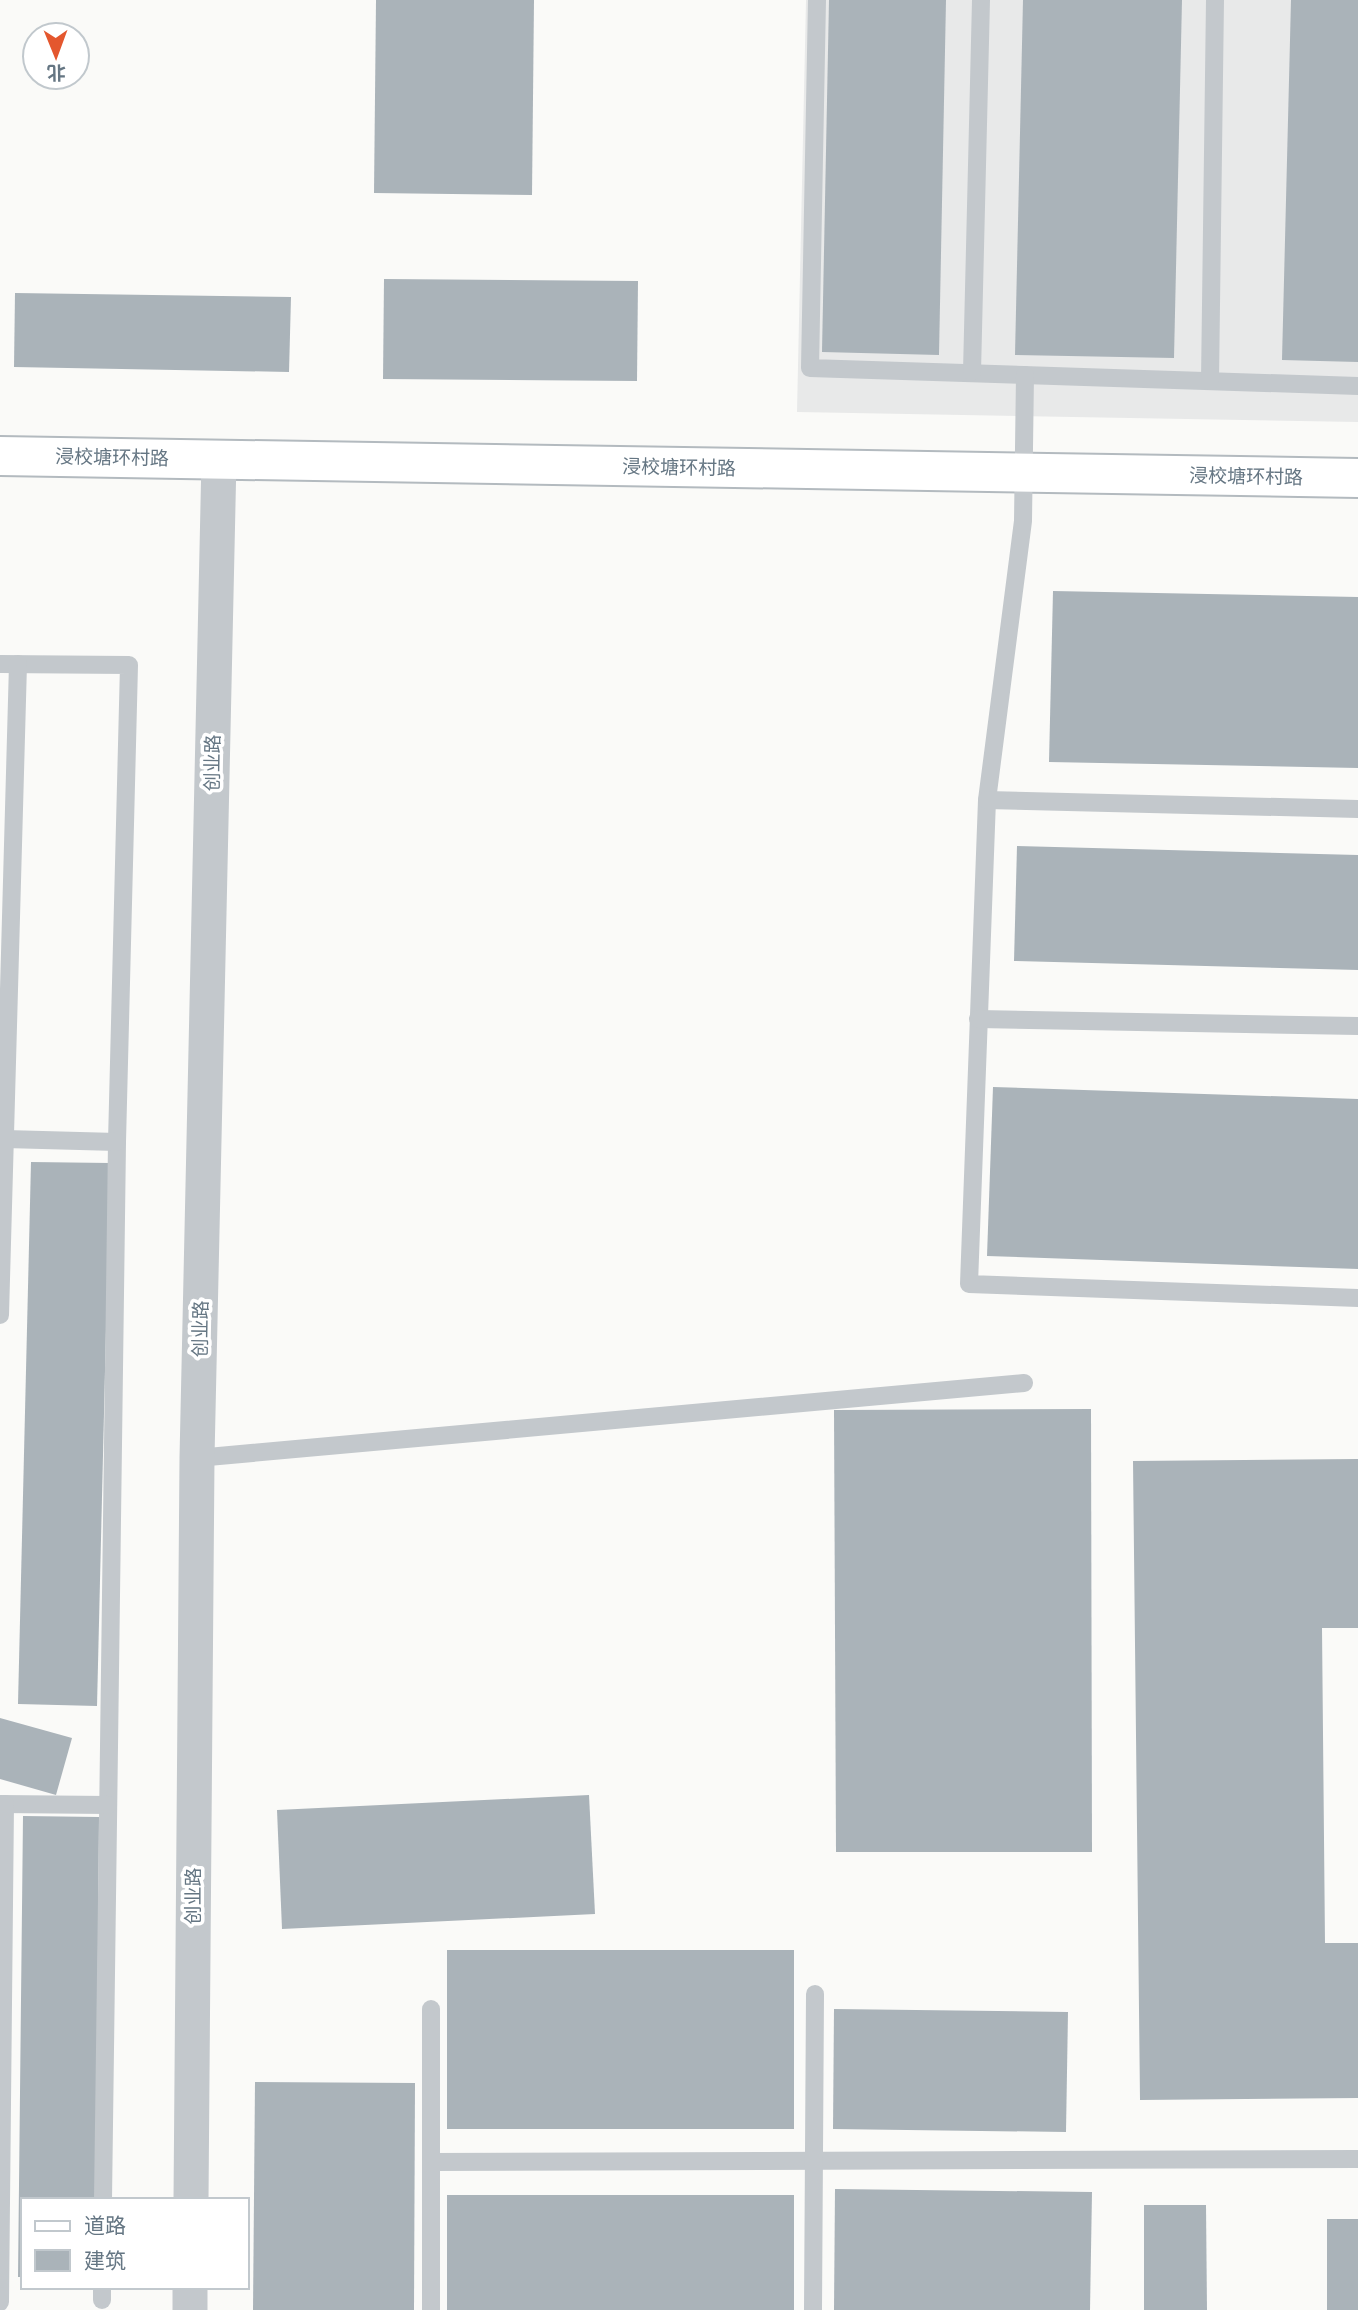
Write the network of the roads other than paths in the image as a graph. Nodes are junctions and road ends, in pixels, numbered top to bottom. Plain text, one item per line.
1 (817, 0) edge
2 (981, 0) edge
3 (1215, 0) edge
4 (972, 372) junction
5 (1026, 375) junction
6 (1210, 381) junction
7 (1358, 386) edge
8 (0, 456) edge
9 (219, 459) junction
10 (1024, 473) junction
11 (1358, 478) edge
12 (9, 664) edge
13 (987, 800) junction
14 (1358, 809) edge
15 (978, 1019) junction
16 (1358, 1026) edge
17 (5, 1139) junction
18 (117, 1142) junction
19 (1358, 1297) edge
20 (0, 1315) edge
21 (1024, 1383) dead end
22 (197, 1458) junction
23 (2, 1804) edge
24 (108, 1805) junction
25 (815, 1994) dead end
26 (431, 2009) dead end
27 (1358, 2159) edge
28 (814, 2161) junction
29 (430, 2162) junction
30 (103, 2198) edge
31 (191, 2198) edge
32 (190, 2289) edge
33 (0, 2302) edge
34 (190, 2310) edge
35 (431, 2310) edge
36 (813, 2310) edge

1 - 4 lane
2 - 4 lane
3 - 6 lane
4 - 5 lane
5 - 6 lane
5 - 10 lane
6 - 7 lane
8 - 9 street, 浸校塘环村路
9 - 10 street, 浸校塘环村路
9 - 22 street, 创业路
10 - 11 street, 浸校塘环村路
10 - 13 lane
12 - 17 lane
12 - 18 lane
13 - 14 lane
13 - 15 lane
15 - 16 lane
15 - 19 lane
17 - 18 lane
17 - 20 lane
18 - 24 lane
21 - 22 lane
22 - 31 street, 创业路
23 - 24 lane
23 - 33 lane
24 - 30 lane
25 - 28 lane
26 - 29 lane
27 - 28 lane
28 - 29 lane
28 - 36 lane
29 - 35 lane
32 - 34 street

